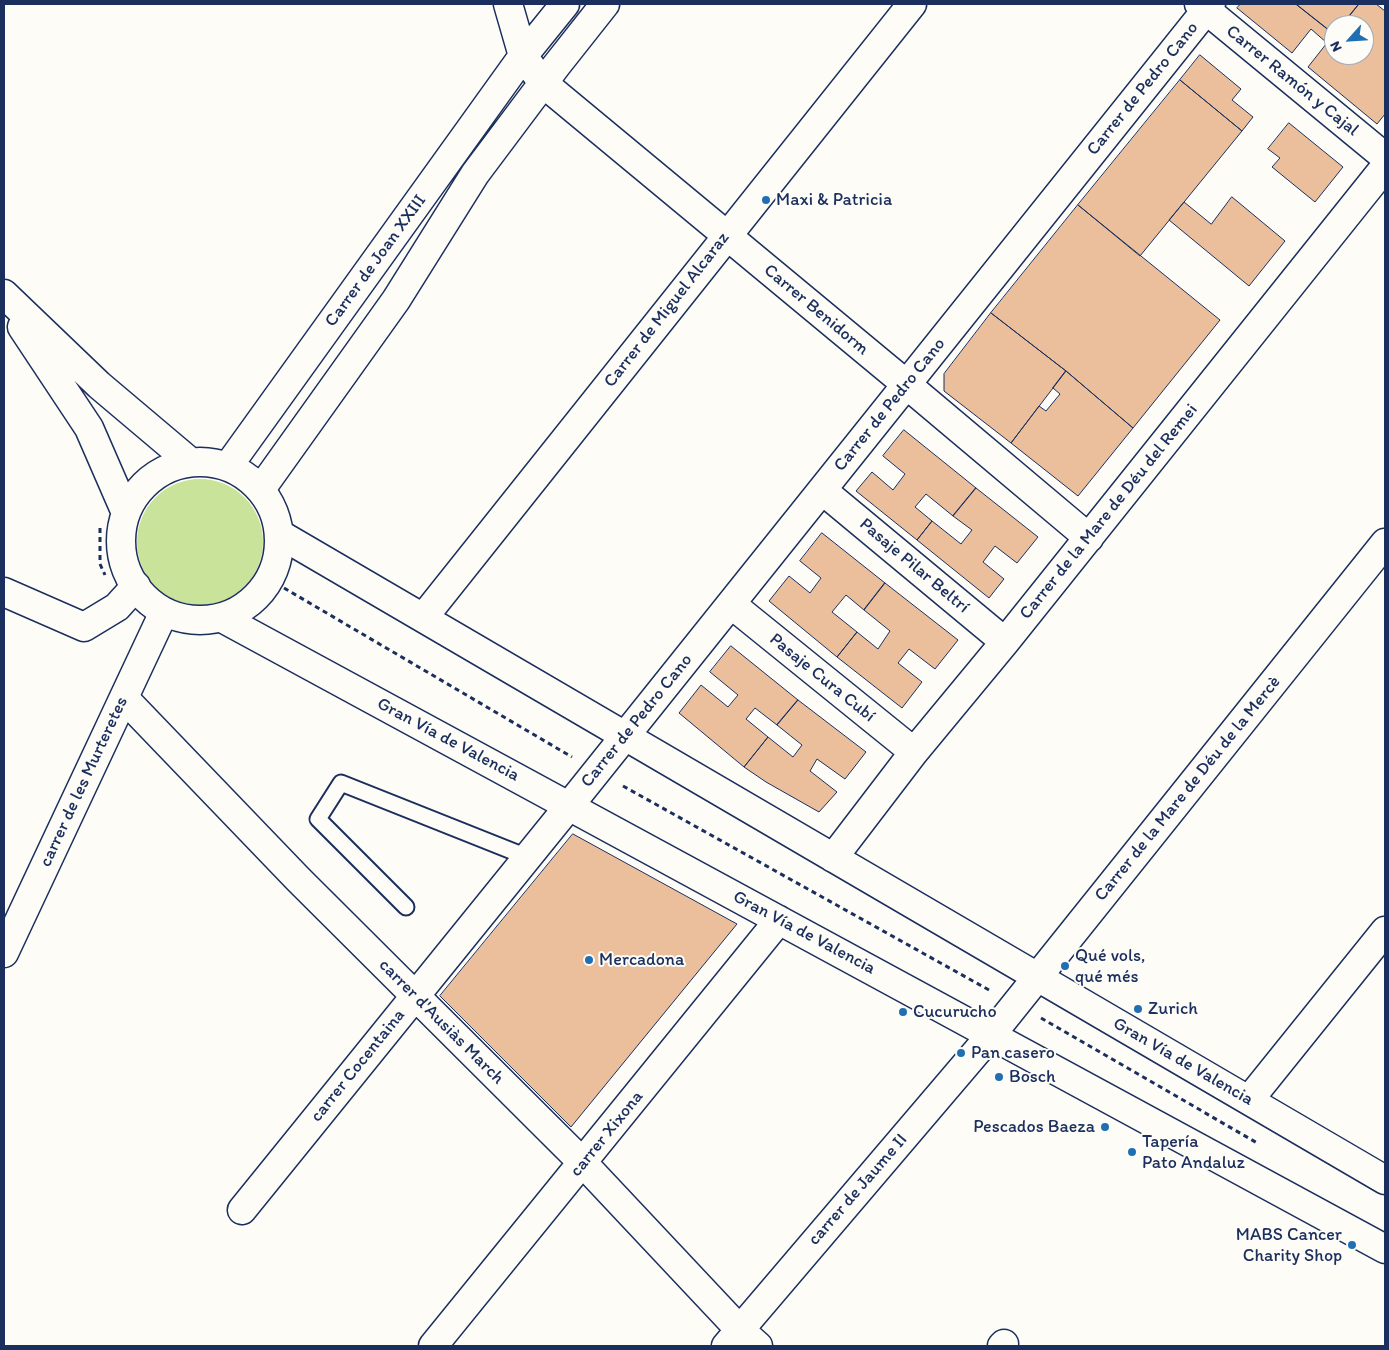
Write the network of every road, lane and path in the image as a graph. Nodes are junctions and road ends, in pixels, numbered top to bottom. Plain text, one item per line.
1 (508, 4) edge
2 (565, 4) edge
3 (605, 4) edge
4 (912, 4) edge
5 (1205, 6) edge
6 (523, 56) junction
7 (549, 75) junction
8 (1385, 158) edge
9 (1385, 167) edge
10 (726, 235) junction
11 (4, 294) edge
12 (4, 299) edge
13 (906, 384) junction
14 (189, 461) junction
15 (229, 465) junction
16 (261, 489) junction
17 (822, 490) junction
18 (126, 513) junction
19 (99, 522) dead end
20 (280, 535) junction
21 (1089, 538) junction
22 (1385, 543) edge
23 (136, 586) junction
24 (284, 588) dead end
25 (4, 592) edge
26 (731, 604) junction
27 (117, 607) junction
28 (164, 612) junction
29 (222, 618) junction
30 (423, 618) junction
31 (1006, 642) junction
32 (124, 698) junction
33 (625, 735) junction
34 (914, 752) junction
35 (574, 757) dead end
36 (620, 784) dead end
37 (569, 806) junction
38 (527, 858) junction
39 (833, 858) junction
40 (406, 907) dead end
41 (779, 920) junction
42 (1385, 931) edge
43 (4, 953) edge
44 (1038, 976) junction
45 (992, 992) dead end
46 (415, 996) junction
47 (1041, 1018) dead end
48 (991, 1035) junction
49 (1249, 1100) junction
50 (1265, 1147) dead end
51 (583, 1163) junction
52 (1385, 1180) edge
53 (242, 1210) dead end
54 (1385, 1249) edge
55 (741, 1340) edge
56 (433, 1346) edge

1 - 6 street
2 - 6 street, Carrer de Joan XXIII
3 - 7 street, Carrer de Joan XXIII
4 - 10 street, Carrer de Miguel Alcaraz
5 - 8 street, Carrer Ramón y Cajal
5 - 13 street, Carrer de Pedro Cano
6 - 7 street
6 - 15 street, Carrer de Joan XXIII
7 - 10 street, Carrer Benidorm
7 - 16 street, Carrer de Joan XXIII
9 - 21 street, Carrer de la Mare de Déu del Remei
10 - 13 street, Carrer Benidorm
10 - 30 street, Carrer de Miguel Alcaraz
11 - 14 street
12 - 18 street
13 - 17 street, Carrer de Pedro Cano
13 - 21 street, Carrer Benidorm
14 - 15 street
14 - 18 street
15 - 16 street
16 - 20 street
17 - 26 street, Carrer de Pedro Cano
17 - 31 street, Pasaje Pilar Beltrí
18 - 23 street
19 - 27 path
20 - 29 street
20 - 30 street, Gran Vía de Valencia
21 - 31 street, Carrer de la Mare de Déu del Remei
22 - 44 street, Carrer de la Mare de Déu de la Mercè
23 - 27 street
23 - 28 street
24 - 35 path
25 - 27 street
26 - 33 street, Carrer de Pedro Cano
26 - 34 street, Pasaje Cura Cubí
28 - 29 street
28 - 32 street, carrer de les Murteretes
29 - 37 street, Gran Vía de Valencia
30 - 33 street, Gran Vía de Valencia
31 - 34 street, Carrer de la Mare de Déu del Remei
32 - 43 street, carrer de les Murteretes
32 - 46 street, carrer d'Ausiàs March
33 - 37 street, Carrer de Pedro Cano
33 - 39 street, Gran Vía de Valencia
34 - 39 street, Carrer de la Mare de Déu del Remei
36 - 45 path
37 - 38 street, carrer Cocentaina
37 - 41 street, Gran Vía de Valencia
38 - 40 lane
38 - 46 street, carrer Cocentaina
39 - 44 street, Gran Vía de Valencia
41 - 48 street, Gran Vía de Valencia
41 - 51 street, carrer Xixona
42 - 49 street
44 - 48 street, Carrer de la Mare de Déu de la Mercè
44 - 49 street, Gran Vía de Valencia
46 - 51 street, carrer d'Ausiàs March
46 - 53 street, carrer Cocentaina
47 - 50 path
48 - 54 street, Gran Vía de Valencia
48 - 55 street, carrer de Jaume II
49 - 52 street, Gran Vía de Valencia
51 - 55 street, carrer d'Ausiàs March
51 - 56 street, carrer Xixona

